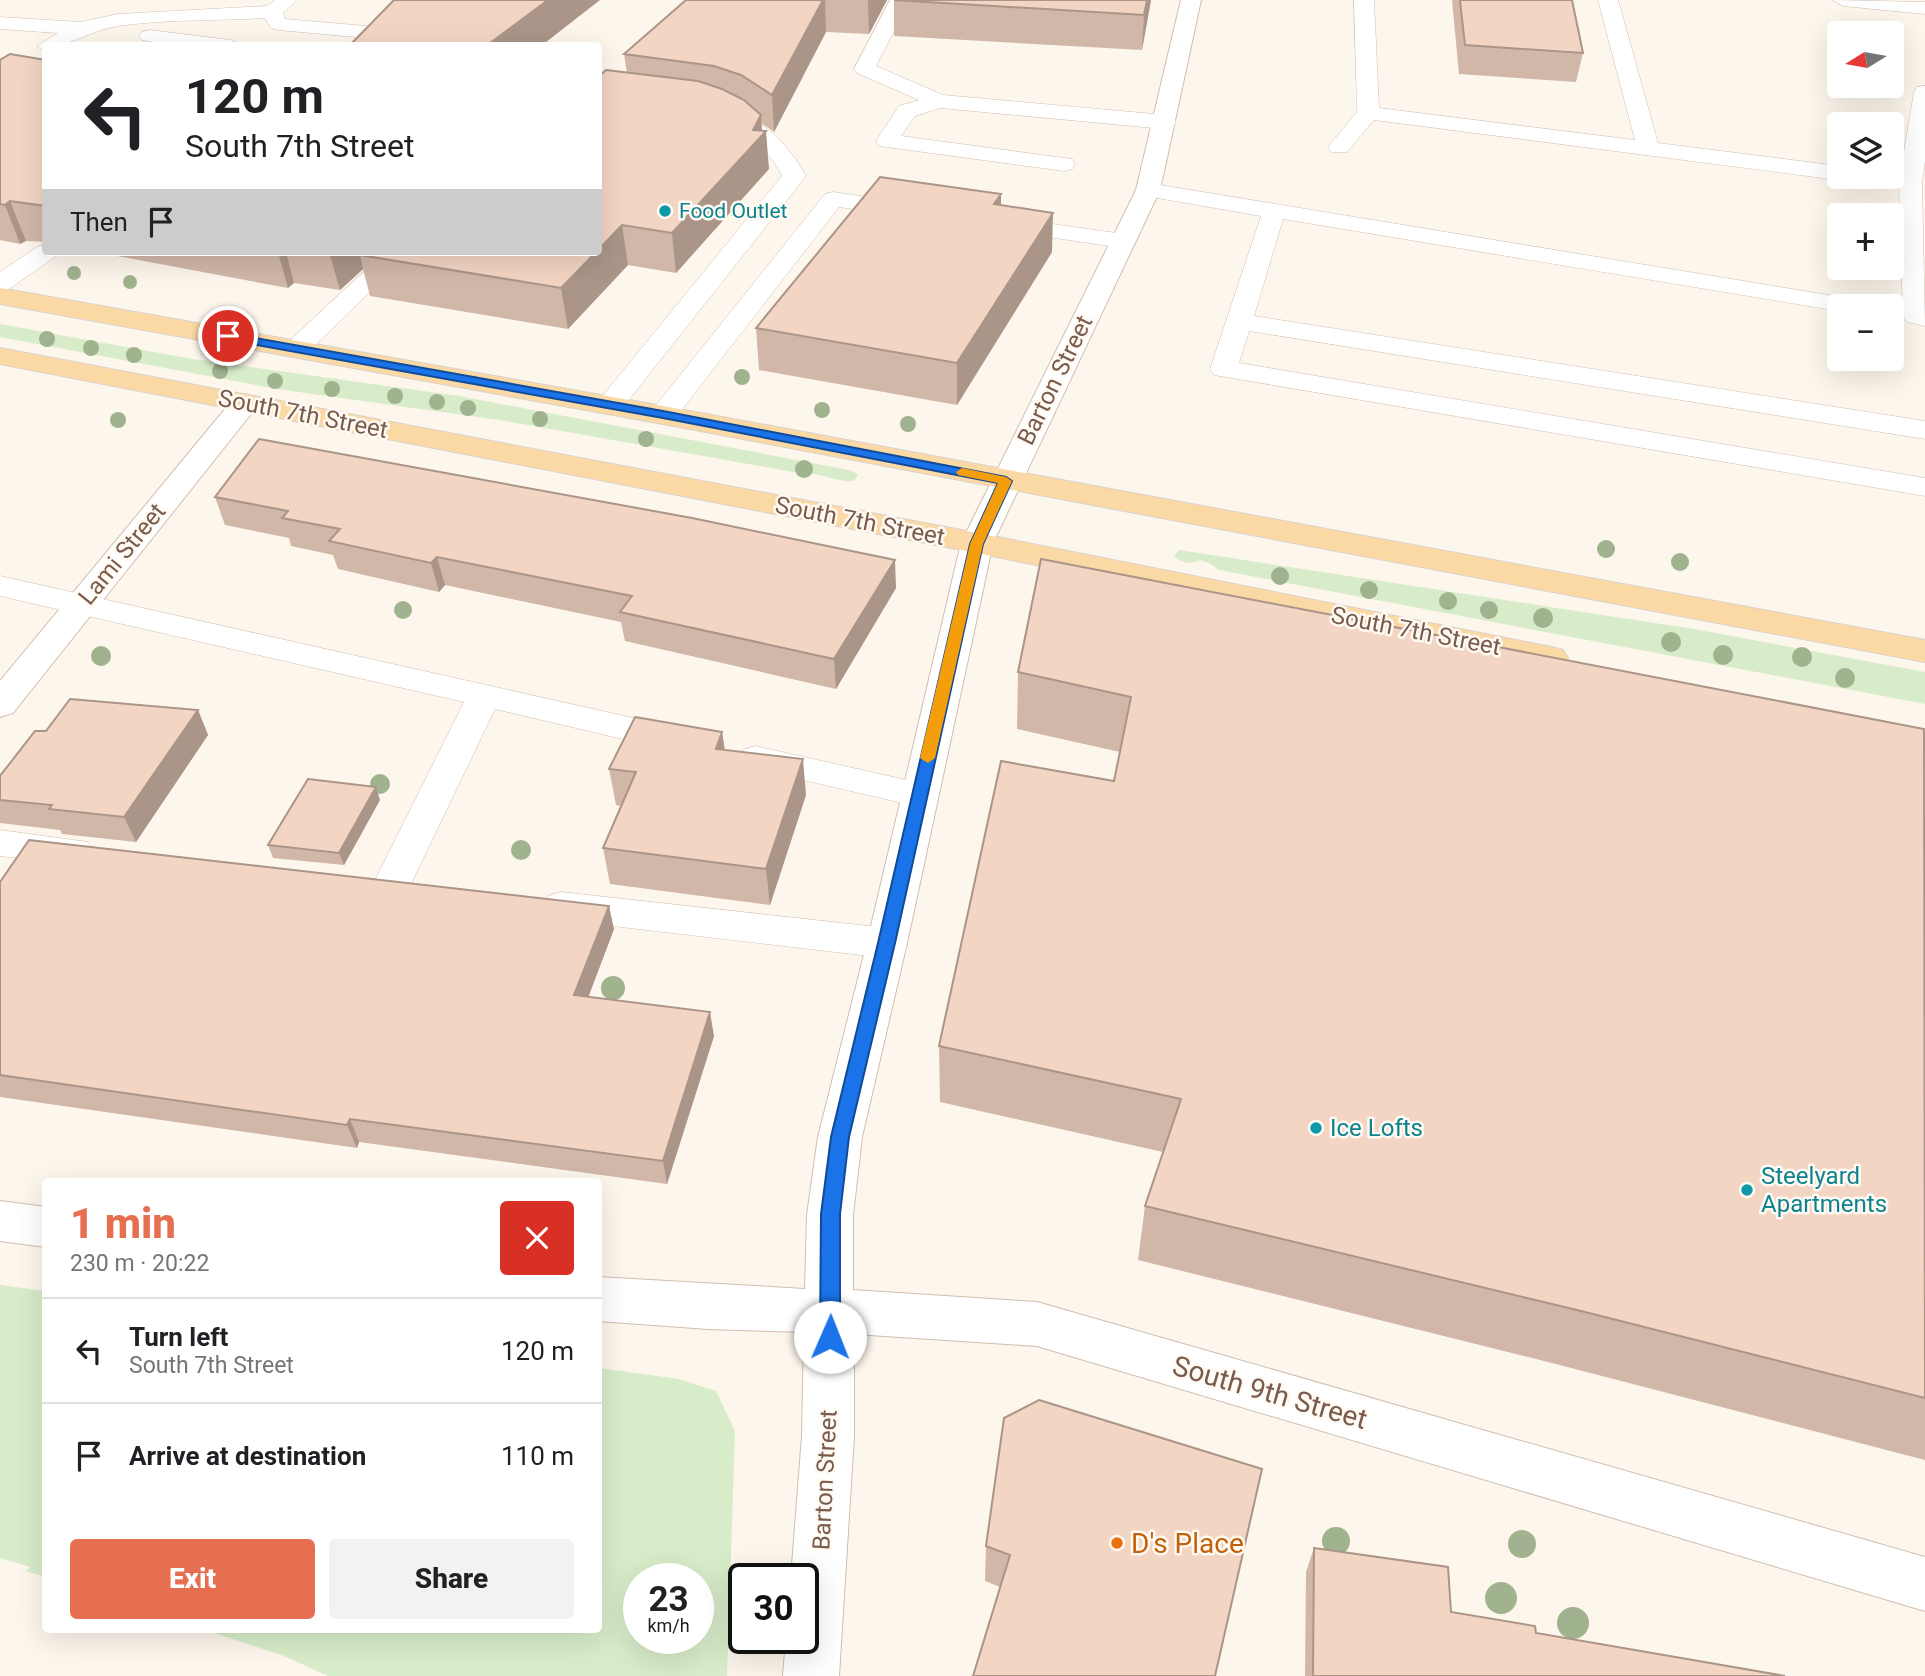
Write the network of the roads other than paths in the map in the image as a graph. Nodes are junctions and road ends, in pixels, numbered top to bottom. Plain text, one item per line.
1 (900, 0) edge
2 (1191, 0) edge
3 (1364, 0) edge
4 (1608, 0) edge
5 (1843, 0) edge
6 (279, 6) edge
7 (1925, 8) edge
8 (0, 23) edge
9 (82, 28) junction
10 (377, 33) edge
11 (54, 42) edge
12 (198, 42) edge
13 (1925, 92) edge
14 (939, 101) junction
15 (699, 110) edge
16 (1368, 113) junction
17 (1165, 122) junction
18 (1339, 147) dead end
19 (1648, 148) junction
20 (1064, 164) dead end
21 (1827, 171) edge
22 (1904, 182) edge
23 (1910, 183) junction
24 (1148, 190) junction
25 (1274, 211) junction
26 (930, 213) edge
27 (985, 221) edge
28 (1123, 241) junction
29 (42, 255) edge
30 (395, 256) edge
31 (0, 284) edge
32 (0, 296) edge
33 (1827, 301) edge
34 (1911, 315) edge
35 (1239, 322) junction
36 (296, 349) junction
37 (0, 356) edge
38 (245, 402) junction
39 (610, 405) junction
40 (663, 415) junction
41 (1925, 430) edge
42 (1006, 481) junction
43 (1925, 486) edge
44 (976, 544) junction
45 (0, 586) edge
46 (82, 603) junction
47 (1925, 651) edge
48 (1586, 665) edge
49 (484, 696) junction
50 (0, 705) edge
51 (919, 795) junction
52 (0, 843) edge
53 (108, 855) edge
54 (432, 891) edge
55 (529, 902) edge
56 (887, 943) junction
57 (0, 1221) edge
58 (42, 1226) edge
59 (602, 1299) edge
60 (831, 1312) junction
61 (1925, 1584) edge
62 (811, 1676) edge

1 - 14 lane
2 - 17 street, Barton Street
3 - 16 lane
4 - 19 lane
5 - 7 lane
6 - 9 lane
6 - 10 lane
8 - 9 lane
9 - 11 lane
9 - 12 lane
13 - 23 lane
14 - 17 lane
14 - 20 lane
15 - 39 lane
16 - 18 lane
16 - 19 lane
17 - 24 street, Barton Street
19 - 21 lane
22 - 23 lane
23 - 34 lane
24 - 25 lane
24 - 28 street, Barton Street
25 - 33 lane
25 - 35 lane
26 - 40 lane
27 - 28 lane
28 - 42 street, Barton Street
29 - 31 lane
30 - 36 lane
32 - 36 main road
35 - 41 lane
35 - 43 lane
36 - 39 main road
37 - 38 main road, South 7th Street
38 - 44 main road, South 7th Street
38 - 46 street, Lami Street
39 - 40 main road
40 - 42 main road
42 - 44 street, Barton Street
42 - 47 main road
44 - 48 main road, South 7th Street
44 - 51 street, Barton Street
45 - 46 lane
46 - 49 lane
46 - 50 street, Lami Street
49 - 51 lane
49 - 54 lane
51 - 56 street, Barton Street
52 - 53 lane
55 - 56 lane
56 - 60 street, Barton Street
57 - 58 street
59 - 60 street, South 9th Street
60 - 61 street, South 9th Street
60 - 62 street, Barton Street

